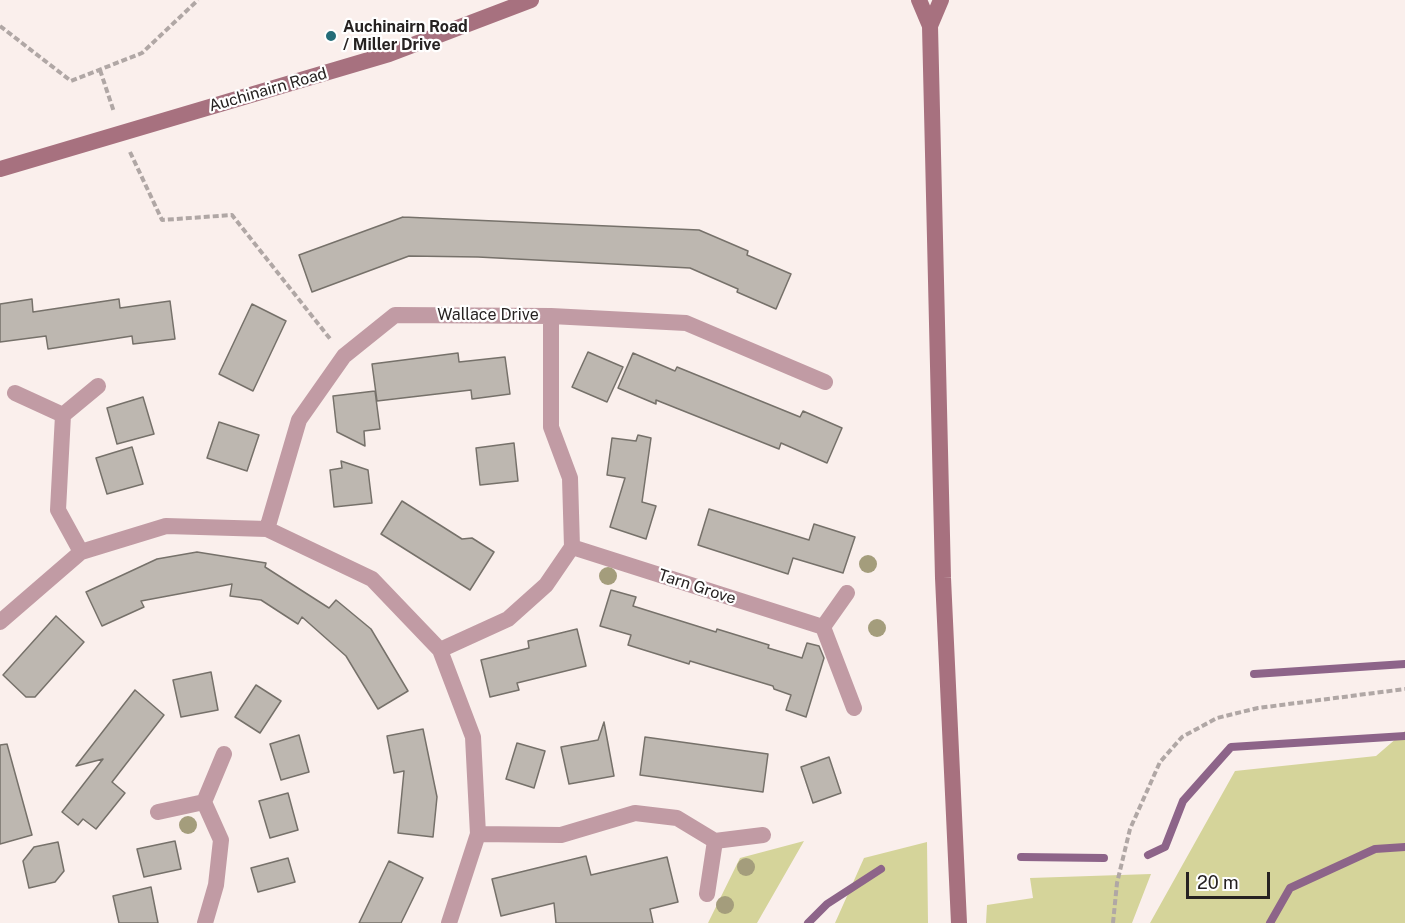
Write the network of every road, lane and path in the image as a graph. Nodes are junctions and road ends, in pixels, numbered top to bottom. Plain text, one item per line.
1 (198, 0) edge
2 (531, 0) edge
3 (919, 0) edge
4 (941, 0) edge
5 (0, 26) edge
6 (930, 26) junction
7 (100, 70) junction
8 (122, 134) junction
9 (0, 169) edge
10 (551, 316) junction
11 (344, 356) junction
12 (825, 382) dead end
13 (98, 386) dead end
14 (15, 393) dead end
15 (63, 415) junction
16 (267, 528) junction
17 (572, 547) junction
18 (81, 552) junction
19 (847, 593) dead end
20 (0, 622) edge
21 (823, 627) junction
22 (440, 650) junction
23 (1405, 689) edge
24 (854, 708) dead end
25 (224, 754) dead end
26 (204, 802) junction
27 (158, 812) dead end
28 (478, 834) junction
29 (763, 835) dead end
30 (715, 841) junction
31 (707, 894) dead end
32 (205, 923) edge
33 (449, 923) edge
34 (959, 923) edge
35 (1113, 923) edge

1 - 7 path
2 - 8 main road, Auchinairn Road
3 - 6 main road
4 - 6 main road
5 - 7 path
6 - 34 main road
7 - 8 path
8 - 9 main road, Auchinairn Road
8 - 11 path
10 - 11 street, Wallace Drive
10 - 12 street, Wallace Drive
10 - 17 street
11 - 16 street, Wallace Drive
13 - 15 street
14 - 15 street
15 - 18 street
16 - 18 street
16 - 22 street
17 - 21 street, Tarn Grove
17 - 22 street
18 - 20 street
19 - 21 street
21 - 24 street
22 - 28 street
23 - 35 path
25 - 26 street
26 - 27 street
26 - 32 street
28 - 30 street
28 - 33 street
29 - 30 street
30 - 31 street

